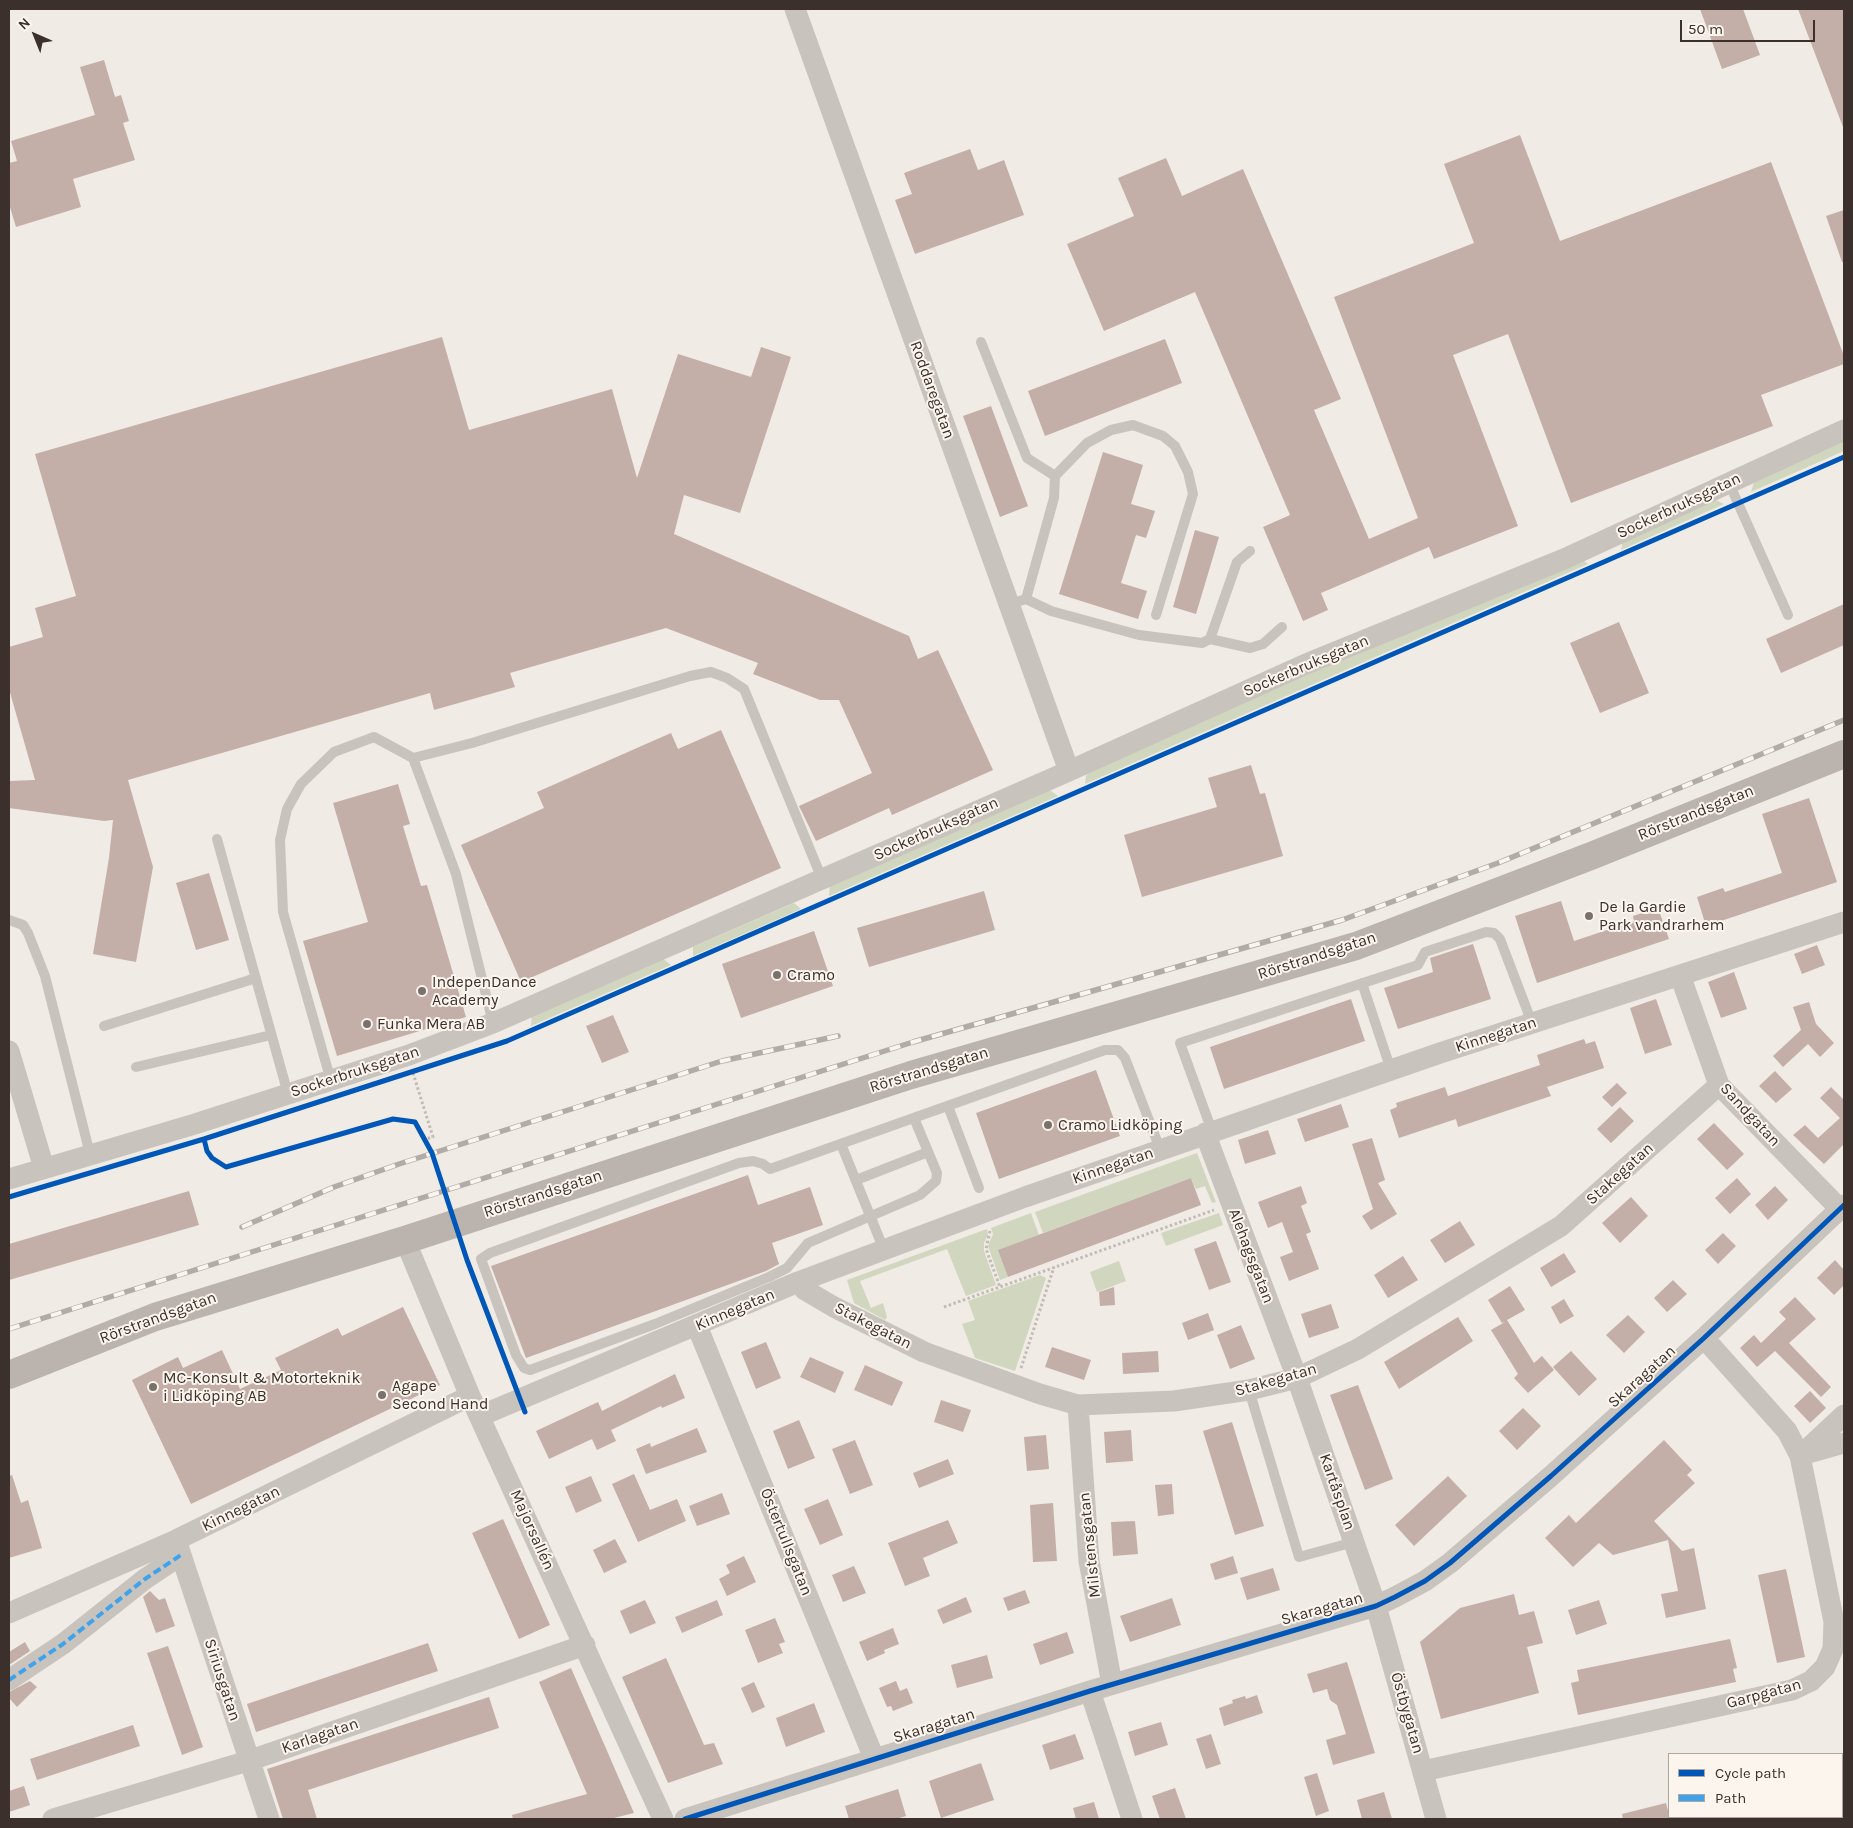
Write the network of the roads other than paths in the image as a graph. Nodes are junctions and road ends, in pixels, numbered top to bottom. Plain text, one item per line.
1 (795, 9) edge
2 (981, 342) dead end
3 (1844, 430) edge
4 (1055, 476) junction
5 (1730, 483) junction
6 (1250, 552) dead end
7 (1018, 602) junction
8 (1156, 615) dead end
9 (1788, 615) dead end
10 (1282, 627) dead end
11 (1210, 639) junction
12 (1844, 754) edge
13 (414, 758) junction
14 (1069, 771) junction
15 (217, 839) dead end
16 (822, 879) junction
17 (9, 920) edge
18 (1844, 922) edge
19 (1680, 975) junction
20 (256, 978) junction
21 (1362, 983) junction
22 (493, 1023) junction
23 (1532, 1023) junction
24 (104, 1026) dead end
25 (271, 1035) junction
26 (9, 1051) edge
27 (136, 1067) dead end
28 (1391, 1070) junction
29 (331, 1080) junction
30 (1719, 1085) junction
31 (288, 1094) junction
32 (948, 1106) junction
33 (914, 1118) junction
34 (1209, 1132) junction
35 (841, 1144) junction
36 (1160, 1149) junction
37 (928, 1152) junction
38 (90, 1154) junction
39 (44, 1168) junction
40 (9, 1178) edge
41 (856, 1180) junction
42 (979, 1188) dead end
43 (1842, 1207) edge
44 (871, 1216) junction
45 (405, 1240) junction
46 (884, 1250) junction
47 (798, 1282) junction
48 (697, 1326) junction
49 (1704, 1338) junction
50 (9, 1375) edge
51 (1297, 1378) junction
52 (1248, 1390) junction
53 (470, 1396) junction
54 (1078, 1405) junction
55 (1844, 1415) edge
56 (480, 1416) junction
57 (1844, 1442) edge
58 (1800, 1456) junction
59 (1354, 1542) junction
60 (179, 1548) junction
61 (1376, 1606) junction
62 (9, 1614) edge
63 (584, 1645) junction
64 (9, 1680) edge
65 (1112, 1684) junction
66 (1090, 1691) junction
67 (874, 1758) junction
68 (248, 1761) junction
69 (1423, 1771) junction
70 (53, 1819) edge
71 (269, 1819) edge
72 (663, 1819) edge
73 (685, 1819) edge
74 (1132, 1819) edge
75 (1436, 1819) edge

1 - 7 street, Roddaregatan
2 - 4 lane
3 - 5 street, Sockerbruksgatan
4 - 7 lane
4 - 8 lane
5 - 9 lane
5 - 14 street, Sockerbruksgatan
6 - 11 lane
7 - 11 lane
7 - 14 street, Roddaregatan
10 - 11 lane
12 - 45 main road, Rörstrandsgatan
13 - 16 lane
13 - 22 lane
13 - 29 lane
14 - 16 street, Sockerbruksgatan
15 - 20 lane
16 - 22 street, Sockerbruksgatan
17 - 38 lane
18 - 19 street, Kinnegatan
19 - 23 street, Kinnegatan
19 - 30 street, Sandgatan
20 - 24 lane
20 - 25 lane
21 - 23 lane
21 - 28 lane
21 - 34 lane
22 - 29 street, Sockerbruksgatan
23 - 28 street, Kinnegatan
25 - 27 lane
25 - 31 lane
26 - 39 street
28 - 34 street, Kinnegatan
29 - 31 street, Sockerbruksgatan
30 - 43 street, Sandgatan
30 - 51 street, Stakegatan
31 - 38 street, Sockerbruksgatan
32 - 33 lane
32 - 36 lane
32 - 42 lane
33 - 35 lane
33 - 37 lane
34 - 36 street, Kinnegatan
34 - 51 street, Alehagsgatan
35 - 41 lane
35 - 44 lane
36 - 46 street, Kinnegatan
37 - 41 lane
37 - 44 lane
38 - 39 street, Sockerbruksgatan
39 - 40 street, Sockerbruksgatan
41 - 44 lane
43 - 49 street, Skaragatan
44 - 46 lane
45 - 50 main road, Rörstrandsgatan
45 - 53 street, Majorsallén
46 - 47 street, Kinnegatan
47 - 48 street, Kinnegatan
47 - 54 street, Stakegatan
48 - 56 street, Kinnegatan
48 - 67 street, Östertullsgatan
49 - 58 street, Garpgatan
49 - 61 street, Skaragatan
51 - 52 street, Stakegatan
51 - 59 street, Kartåsplan
52 - 54 street, Stakegatan
52 - 59 lane
53 - 56 street, Majorsallén
53 - 60 street, Kinnegatan
54 - 65 street, Milstensgatan
55 - 58 street
56 - 63 street, Majorsallén
57 - 58 street
58 - 69 street, Garpgatan
59 - 61 street, Kartåsplan
60 - 62 street, Kinnegatan
60 - 64 street
60 - 68 street, Siriusgatan
61 - 65 street, Skaragatan
61 - 69 street, Östbygatan
63 - 68 street, Karlagatan
63 - 72 street, Majorsallén
65 - 66 street, Skaragatan
66 - 67 street, Skaragatan
66 - 74 street
67 - 73 street, Skaragatan
68 - 70 street, Karlagatan
68 - 71 street, Siriusgatan
69 - 75 street, Östbygatan

